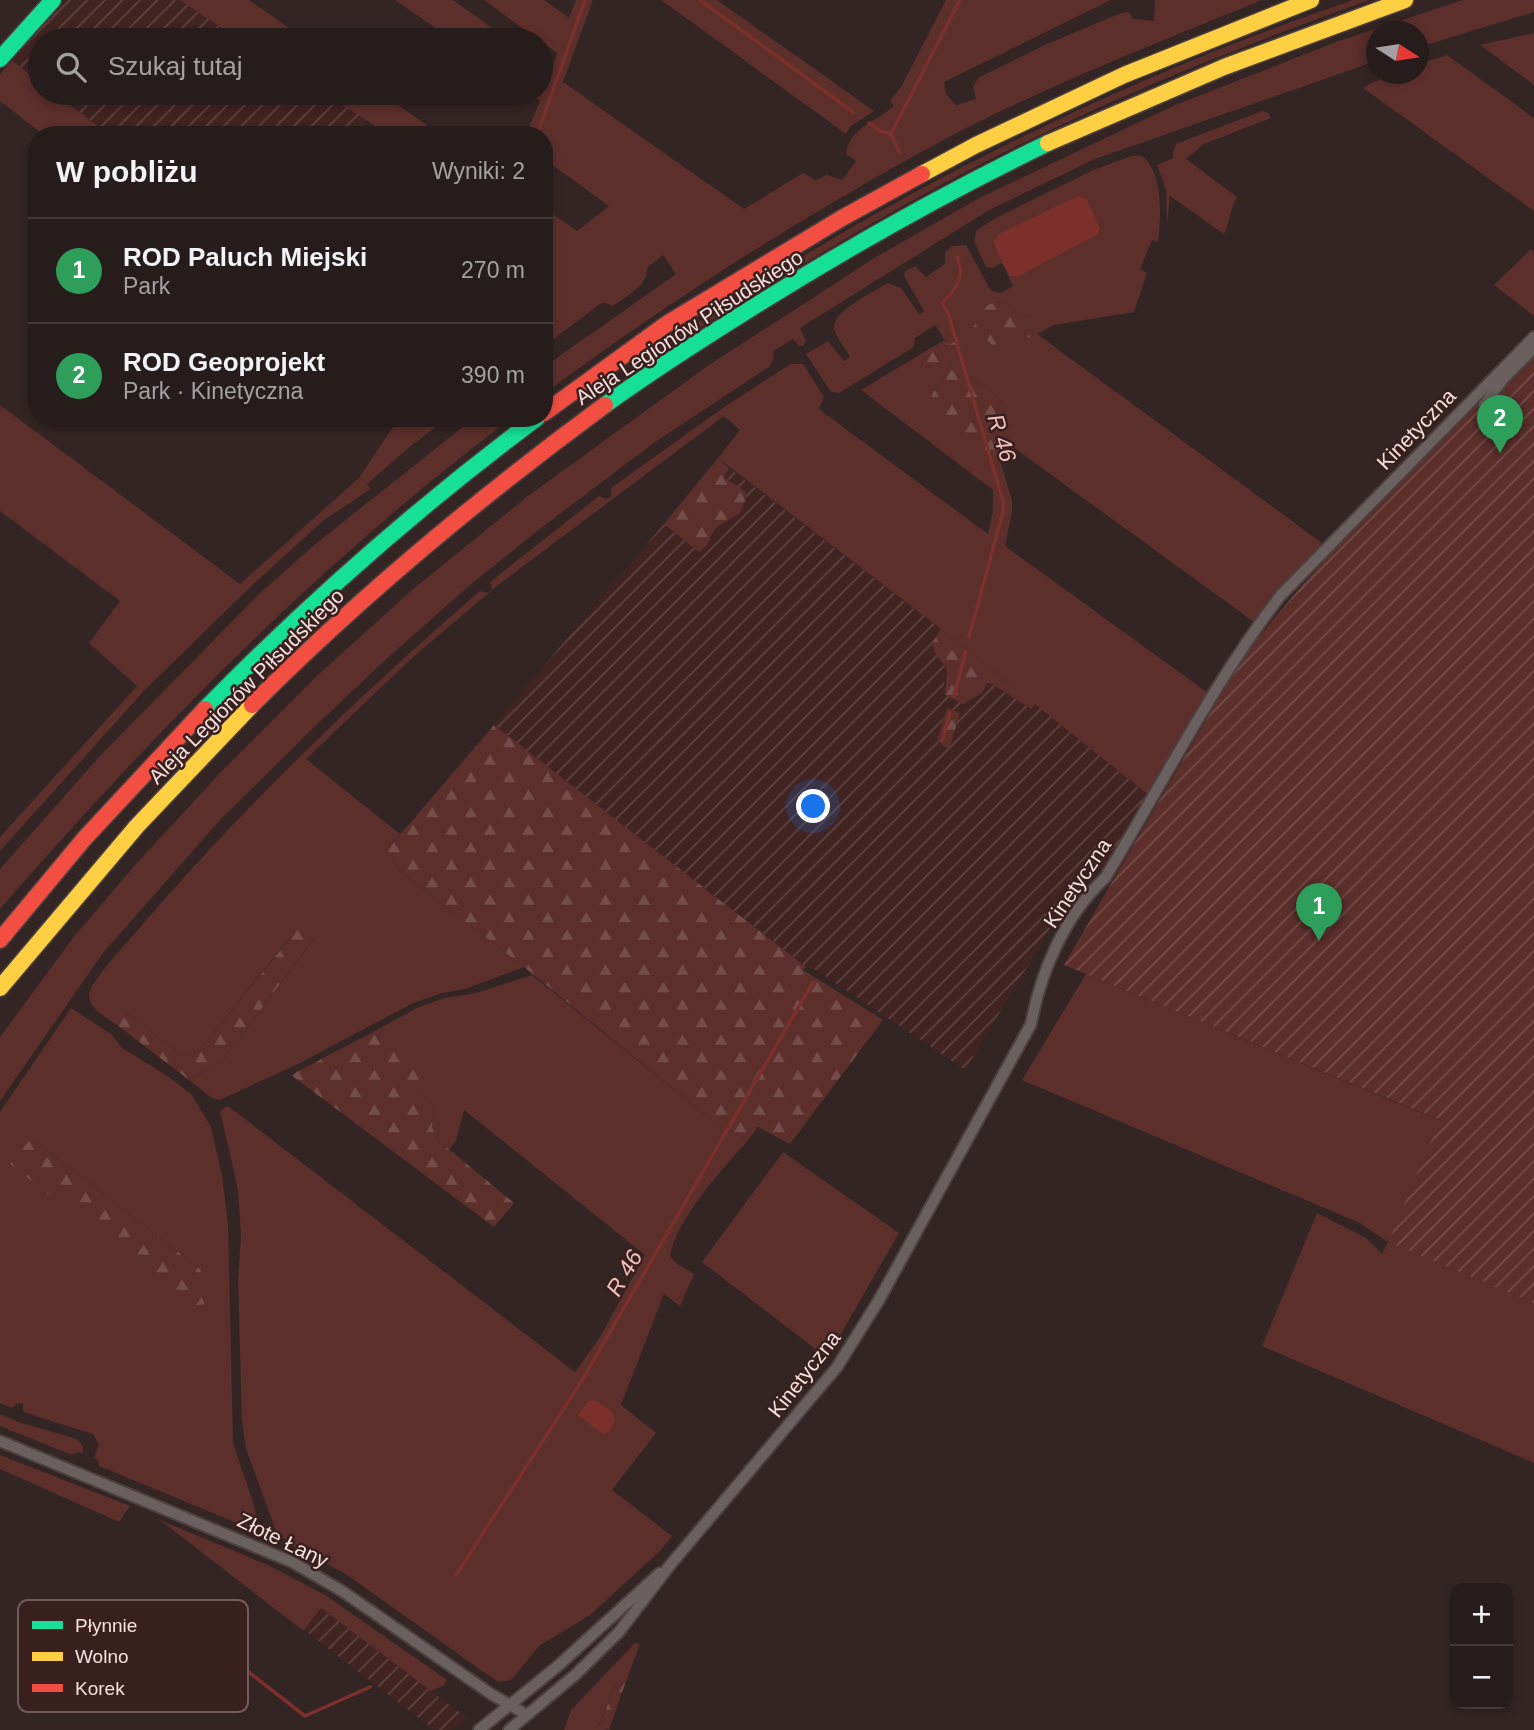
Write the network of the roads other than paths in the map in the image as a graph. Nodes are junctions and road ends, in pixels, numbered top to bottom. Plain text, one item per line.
1 (53, 0) edge
2 (1311, 0) edge
3 (1405, 0) edge
4 (0, 59) edge
5 (1534, 337) edge
6 (1534, 348) edge
7 (1484, 405) dead end
8 (553, 406) edge
9 (526, 427) edge
10 (0, 940) edge
11 (0, 988) edge
12 (0, 1441) edge
13 (671, 1564) junction
14 (509, 1705) junction
15 (527, 1715) junction
16 (479, 1730) edge
17 (509, 1730) edge

1 - 4 main road
2 - 8 main road, Aleja Legionów Piłsudskiego
3 - 11 main road, Aleja Legionów Piłsudskiego
5 - 13 street, Kinetyczna
6 - 7 street, Kinetyczna
9 - 10 main road, Aleja Legionów Piłsudskiego
12 - 14 street, Złote Łany
13 - 14 street, Kinetyczna
13 - 15 street, Kinetyczna
14 - 15 street, Złote Łany
14 - 16 street, Kinetyczna
15 - 17 street, Kinetyczna

